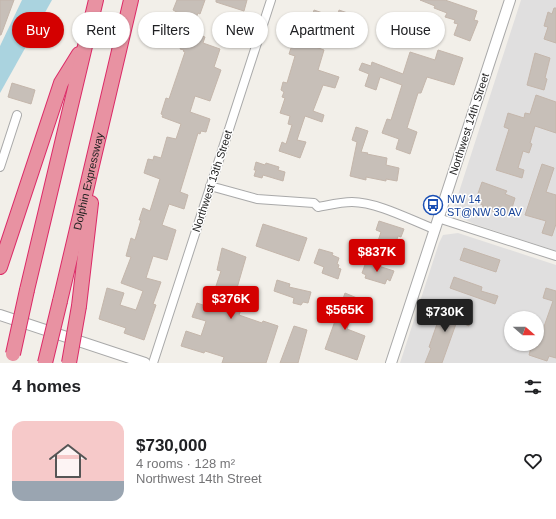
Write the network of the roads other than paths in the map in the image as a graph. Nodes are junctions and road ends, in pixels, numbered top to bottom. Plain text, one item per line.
1 (96, 0) edge
2 (131, 0) edge
3 (271, 0) edge
4 (510, 0) edge
5 (93, 12) edge
6 (83, 48) edge
7 (85, 48) edge
8 (17, 115) dead end
9 (98, 139) junction
10 (0, 167) edge
11 (210, 186) junction
12 (438, 218) junction
13 (434, 229) junction
14 (556, 256) edge
15 (0, 267) edge
16 (0, 315) edge
17 (12, 358) edge
18 (45, 363) edge
19 (69, 363) edge
20 (145, 363) edge
21 (153, 363) edge
22 (391, 363) edge

1 - 5 highway
2 - 9 highway, Dolphin Expressway
3 - 11 street, Northwest 13th Street
4 - 12 street, Northwest 14th Street
6 - 15 highway
7 - 17 highway, bridge
8 - 10 street
9 - 18 highway, Dolphin Expressway, bridge
9 - 19 highway, bridge
11 - 13 street
11 - 21 street, Northwest 13th Street
12 - 13 street, Northwest 14th Street
12 - 14 street
13 - 22 street, Northwest 14th Street
16 - 20 street

